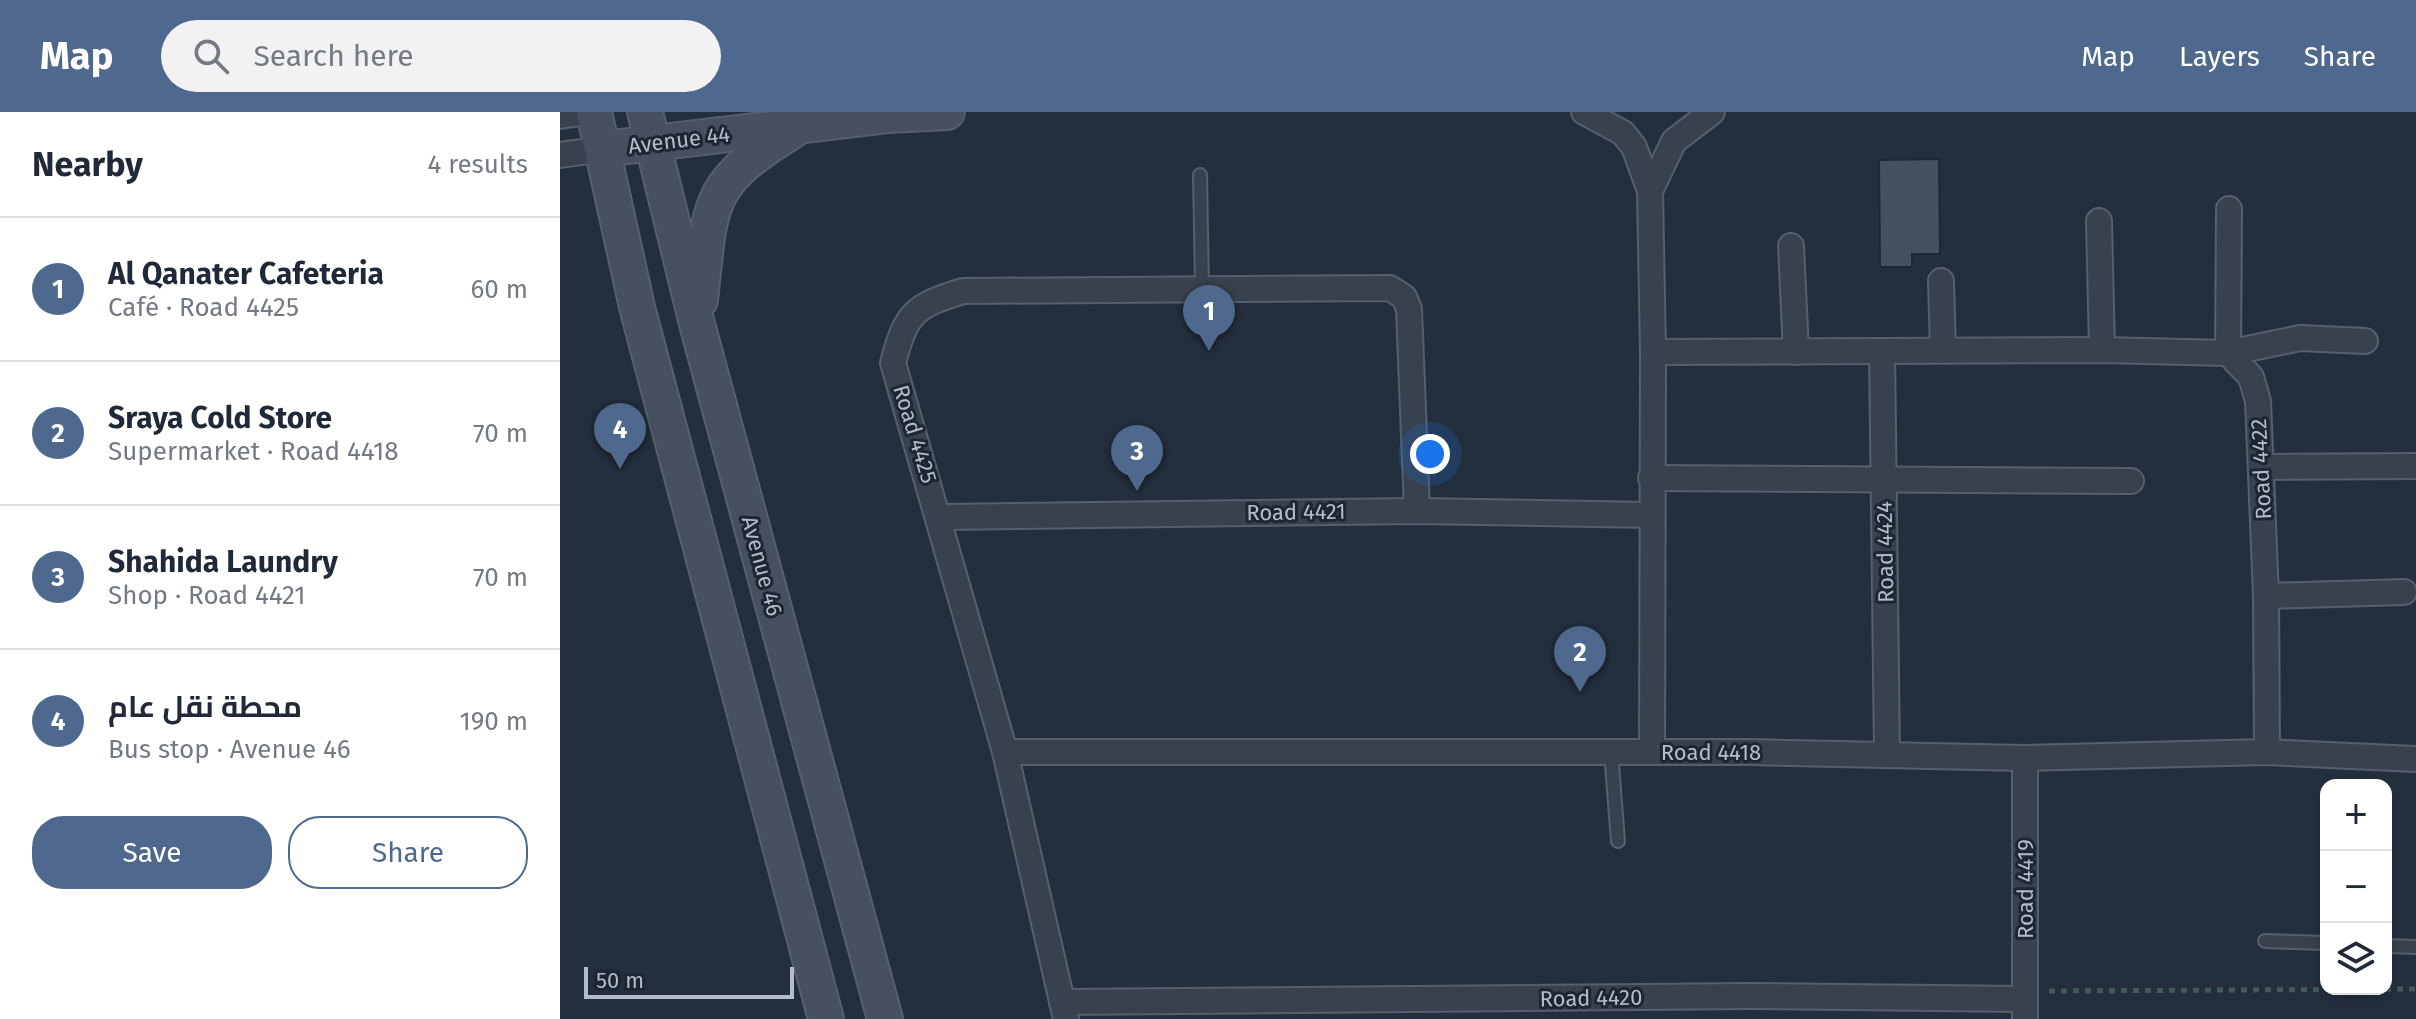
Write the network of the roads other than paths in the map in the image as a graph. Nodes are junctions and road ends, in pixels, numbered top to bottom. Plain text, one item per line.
1 (587, 112) edge
2 (594, 112) edge
3 (947, 112) edge
4 (1584, 112) edge
5 (1712, 112) edge
6 (560, 116) edge
7 (800, 125) junction
8 (649, 128) edge
9 (603, 149) junction
10 (560, 155) edge
11 (1200, 175) dead end
12 (1650, 191) junction
13 (2229, 209) dead end
14 (2099, 221) dead end
15 (1791, 246) dead end
16 (1941, 281) dead end
17 (1202, 287) junction
18 (697, 324) junction
19 (2365, 341) dead end
20 (1943, 350) junction
21 (2102, 350) junction
22 (1882, 351) junction
23 (1653, 352) junction
24 (1796, 352) junction
25 (2228, 353) junction
26 (2416, 466) edge
27 (2262, 467) junction
28 (1651, 478) junction
29 (1884, 478) junction
30 (2131, 481) dead end
31 (1417, 511) junction
32 (1651, 515) junction
33 (940, 517) junction
34 (2404, 592) dead end
35 (2266, 596) junction
36 (1005, 752) junction
37 (1611, 752) junction
38 (1652, 752) junction
39 (2267, 752) junction
40 (1887, 754) junction
41 (2025, 758) junction
42 (2416, 759) edge
43 (1618, 841) dead end
44 (2265, 941) dead end
45 (2320, 943) edge
46 (2392, 946) edge
47 (2416, 947) edge
48 (2025, 1003) edge
49 (1508, 1009) edge
50 (1064, 1011) edge
51 (826, 1019) edge
52 (885, 1019) edge

1 - 6 street
2 - 9 main road
3 - 7 main road, Avenue 44
4 - 12 street
5 - 12 street
7 - 8 main road, Avenue 44
7 - 18 main road
8 - 9 main road, Avenue 44
8 - 18 main road, Avenue 46
9 - 10 street
9 - 51 main road
11 - 17 lane
12 - 23 street
13 - 25 street
14 - 21 street
15 - 24 street
16 - 20 street
17 - 31 street, Road 4425
17 - 33 street, Road 4425
18 - 52 main road, Avenue 46
19 - 25 street
20 - 21 street
20 - 22 street
21 - 25 street
22 - 24 street
22 - 29 street, Road 4424
23 - 24 street
23 - 28 street
25 - 27 street, Road 4422
26 - 27 street
27 - 35 street, Road 4422
28 - 29 street
28 - 32 street
29 - 30 street
29 - 40 street, Road 4424
31 - 32 street, Road 4421
31 - 33 street, Road 4421
32 - 38 street
33 - 36 street, Road 4425
34 - 35 street
35 - 39 street, Road 4422
36 - 37 street, Road 4418
36 - 50 street, Road 4425
37 - 38 street, Road 4418
37 - 43 lane
38 - 40 street, Road 4418
39 - 41 street, Road 4418
39 - 42 street, Road 4418
40 - 41 street, Road 4418
41 - 48 street, Road 4419
44 - 45 lane
46 - 47 lane
48 - 49 street, Road 4420
49 - 50 street, Road 4420

